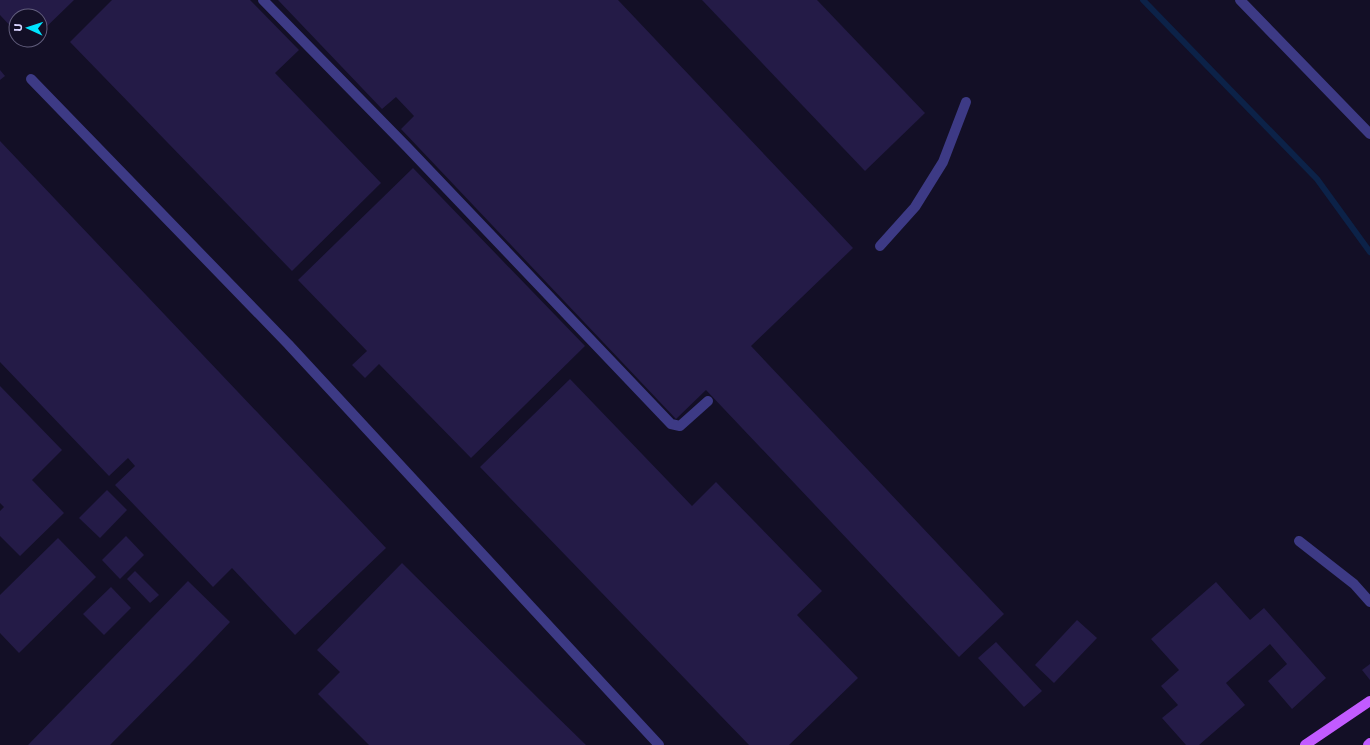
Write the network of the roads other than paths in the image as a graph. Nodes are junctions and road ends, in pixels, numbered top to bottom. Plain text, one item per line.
1 (263, 0) edge
2 (1240, 0) edge
3 (31, 79) dead end
4 (966, 102) dead end
5 (1370, 134) edge
6 (880, 246) dead end
7 (708, 401) dead end
8 (1299, 541) dead end
9 (1370, 602) edge
10 (1370, 701) edge
11 (659, 745) edge
12 (1305, 745) edge

1 - 7 street
2 - 5 street
3 - 11 street
4 - 6 street
8 - 9 street
10 - 12 main road

